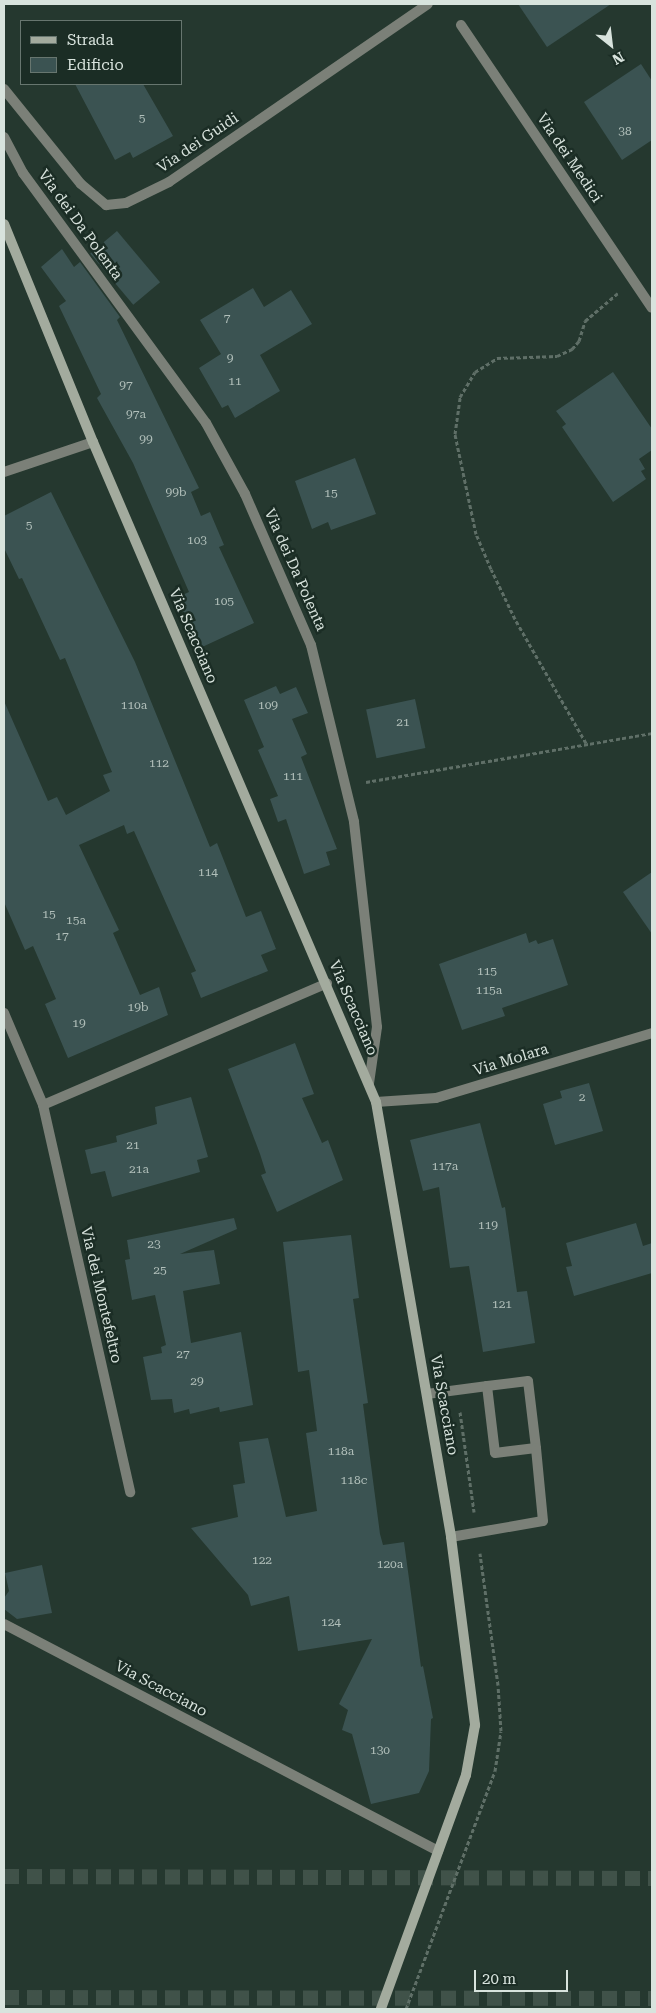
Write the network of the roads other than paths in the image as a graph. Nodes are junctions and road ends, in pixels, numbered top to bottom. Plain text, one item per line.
1 (428, 4) edge
2 (461, 25) dead end
3 (4, 89) edge
4 (4, 137) edge
5 (4, 224) edge
6 (652, 308) edge
7 (93, 442) junction
8 (4, 472) edge
9 (327, 984) junction
10 (4, 1013) edge
11 (652, 1033) edge
12 (369, 1083) junction
13 (376, 1102) junction
14 (43, 1105) junction
15 (487, 1386) junction
16 (427, 1394) junction
17 (536, 1448) junction
18 (130, 1492) dead end
19 (451, 1537) junction
20 (4, 1624) edge
21 (438, 1851) junction
22 (381, 2009) edge

1 - 3 street, Via dei Guidi
2 - 6 street, Via dei Medici
4 - 12 street, Via dei Da Polenta
5 - 7 street, Via Scacciano
7 - 8 street
7 - 9 street, Via Scacciano
9 - 12 street, Via Scacciano
9 - 14 street
10 - 14 street, Via dei Montefeltro
11 - 13 street, Via Molara
12 - 13 street, Via Scacciano
13 - 16 street, Via Scacciano
14 - 18 street, Via dei Montefeltro
15 - 16 street
15 - 17 street
15 - 17 street
16 - 19 street, Via Scacciano
17 - 19 street
19 - 21 street, Via Scacciano
20 - 21 street, Via Scacciano
21 - 22 street, Via Scacciano

